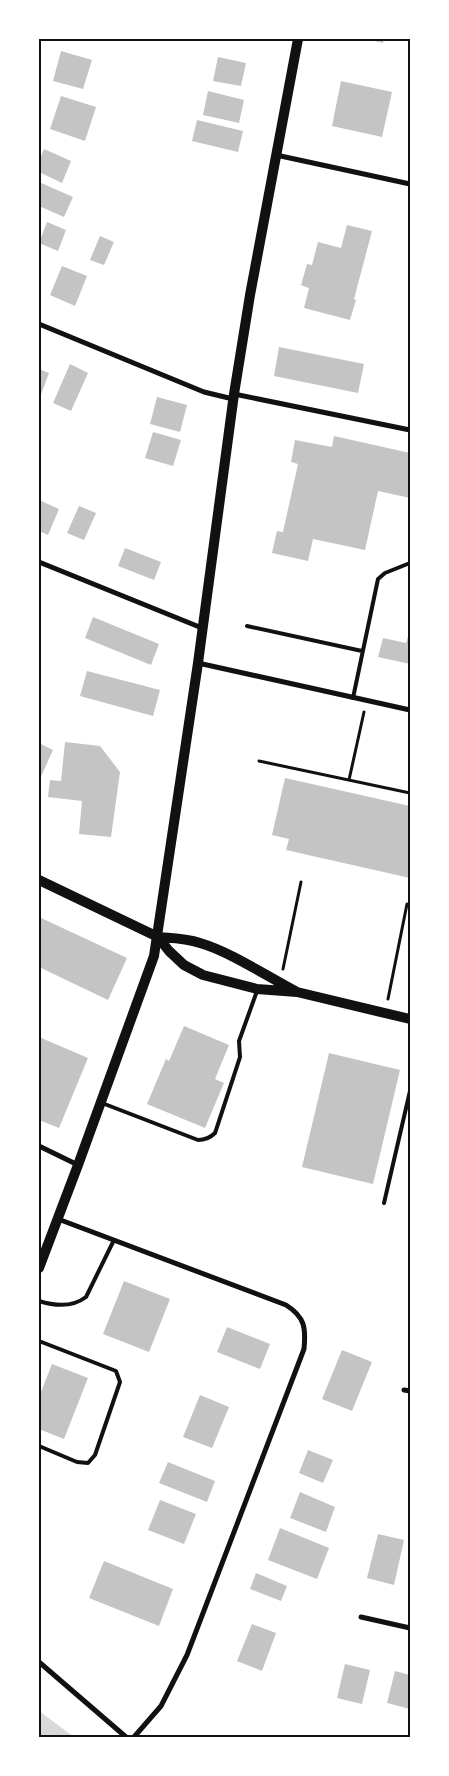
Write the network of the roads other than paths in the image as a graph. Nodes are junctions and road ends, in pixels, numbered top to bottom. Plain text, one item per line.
1 (298, 39) edge
2 (276, 155) junction
3 (410, 184) edge
4 (39, 324) edge
5 (234, 397) junction
6 (410, 430) edge
7 (39, 562) edge
8 (410, 563) edge
9 (247, 626) dead end
10 (202, 628) junction
11 (362, 651) junction
12 (198, 663) junction
13 (353, 698) junction
14 (410, 710) edge
15 (39, 880) edge
16 (158, 937) junction
17 (257, 989) junction
18 (298, 992) junction
19 (410, 1019) edge
20 (410, 1091) edge
21 (101, 1103) junction
22 (39, 1146) edge
23 (78, 1165) junction
24 (384, 1203) dead end
25 (58, 1219) junction
26 (114, 1240) junction
27 (39, 1268) edge
28 (39, 1301) edge
29 (39, 1341) edge
30 (404, 1390) dead end
31 (410, 1391) edge
32 (39, 1446) edge
33 (362, 1617) dead end
34 (410, 1628) edge
35 (39, 1662) edge
36 (126, 1737) edge
37 (134, 1737) edge

1 - 2 main road
2 - 3 street
2 - 5 main road
4 - 5 street
5 - 6 street
5 - 10 main road
7 - 10 street
8 - 11 lane
9 - 11 lane
10 - 12 main road
11 - 13 lane
12 - 13 street
12 - 16 main road
13 - 14 street
15 - 16 main road
16 - 17 main road
16 - 18 main road
16 - 21 main road
17 - 18 main road
17 - 21 lane
18 - 19 main road
20 - 24 lane
21 - 23 main road
22 - 23 street
23 - 25 main road
25 - 26 street
25 - 27 main road
26 - 28 lane
26 - 37 street
29 - 32 lane
30 - 31 street
33 - 34 street
35 - 36 street

